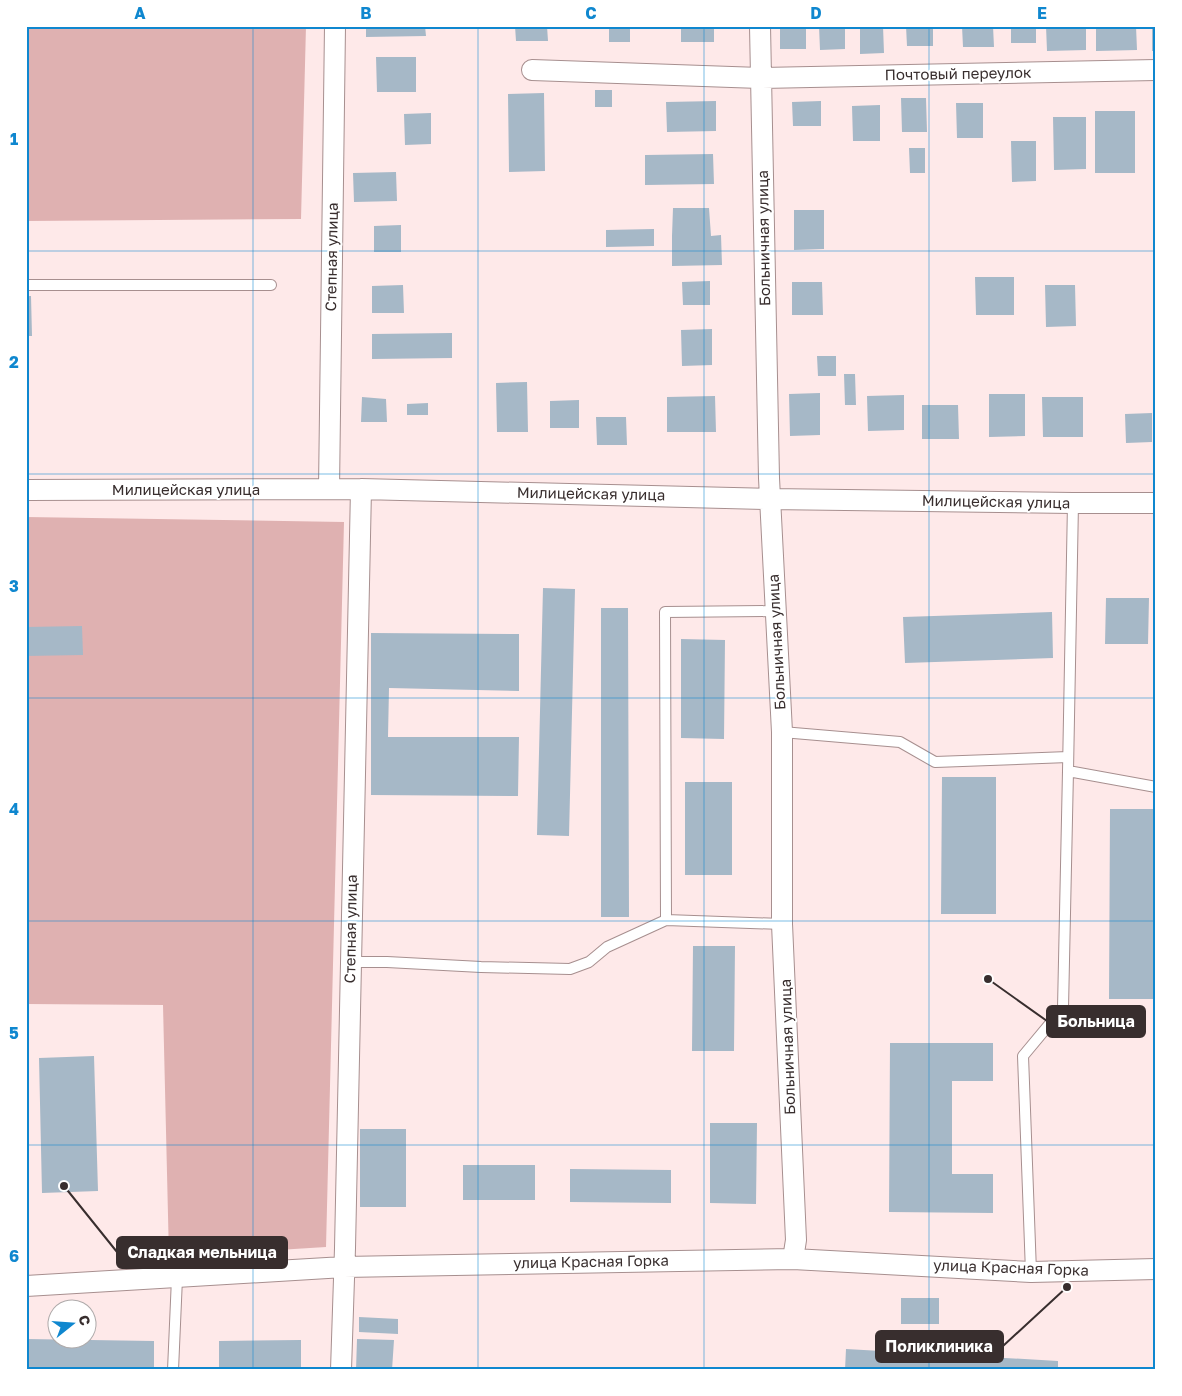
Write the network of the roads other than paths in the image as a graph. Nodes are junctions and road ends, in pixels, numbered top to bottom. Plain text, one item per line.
1 (334, 26) edge
2 (760, 26) edge
3 (532, 70) dead end
4 (1156, 70) edge
5 (760, 78) junction
6 (26, 285) edge
7 (271, 285) dead end
8 (329, 489) junction
9 (361, 489) junction
10 (26, 490) edge
11 (769, 499) junction
12 (1073, 503) junction
13 (1156, 503) edge
14 (776, 611) junction
15 (782, 732) junction
16 (1068, 757) junction
17 (1068, 771) junction
18 (1156, 787) edge
19 (666, 920) junction
20 (782, 924) junction
21 (351, 962) junction
22 (794, 1258) junction
23 (344, 1267) junction
24 (1156, 1269) edge
25 (1031, 1272) junction
26 (177, 1278) junction
27 (26, 1286) edge
28 (173, 1370) edge
29 (341, 1370) edge

1 - 8 street, Степная улица
2 - 5 street, Больничная улица
3 - 5 street, Почтовый переулок
4 - 5 street, Почтовый переулок
5 - 11 street, Больничная улица
6 - 7 lane
8 - 9 street, Милицейская улица
8 - 10 street, Милицейская улица
9 - 11 street, Милицейская улица
9 - 21 street, Степная улица
11 - 12 street, Милицейская улица
11 - 14 street, Больничная улица
12 - 13 street, Милицейская улица
12 - 16 lane
14 - 15 street, Больничная улица
14 - 19 lane
15 - 16 lane
15 - 20 street, Больничная улица
16 - 17 lane
17 - 18 lane
17 - 25 lane
19 - 20 lane
19 - 21 lane
20 - 22 street, Больничная улица
21 - 23 street, Степная улица
22 - 23 street, улица Красная Горка
22 - 25 street, улица Красная Горка
23 - 26 street, улица Красная Горка
23 - 29 street, Степная улица
24 - 25 street, улица Красная Горка
26 - 27 street, улица Красная Горка
26 - 28 lane

